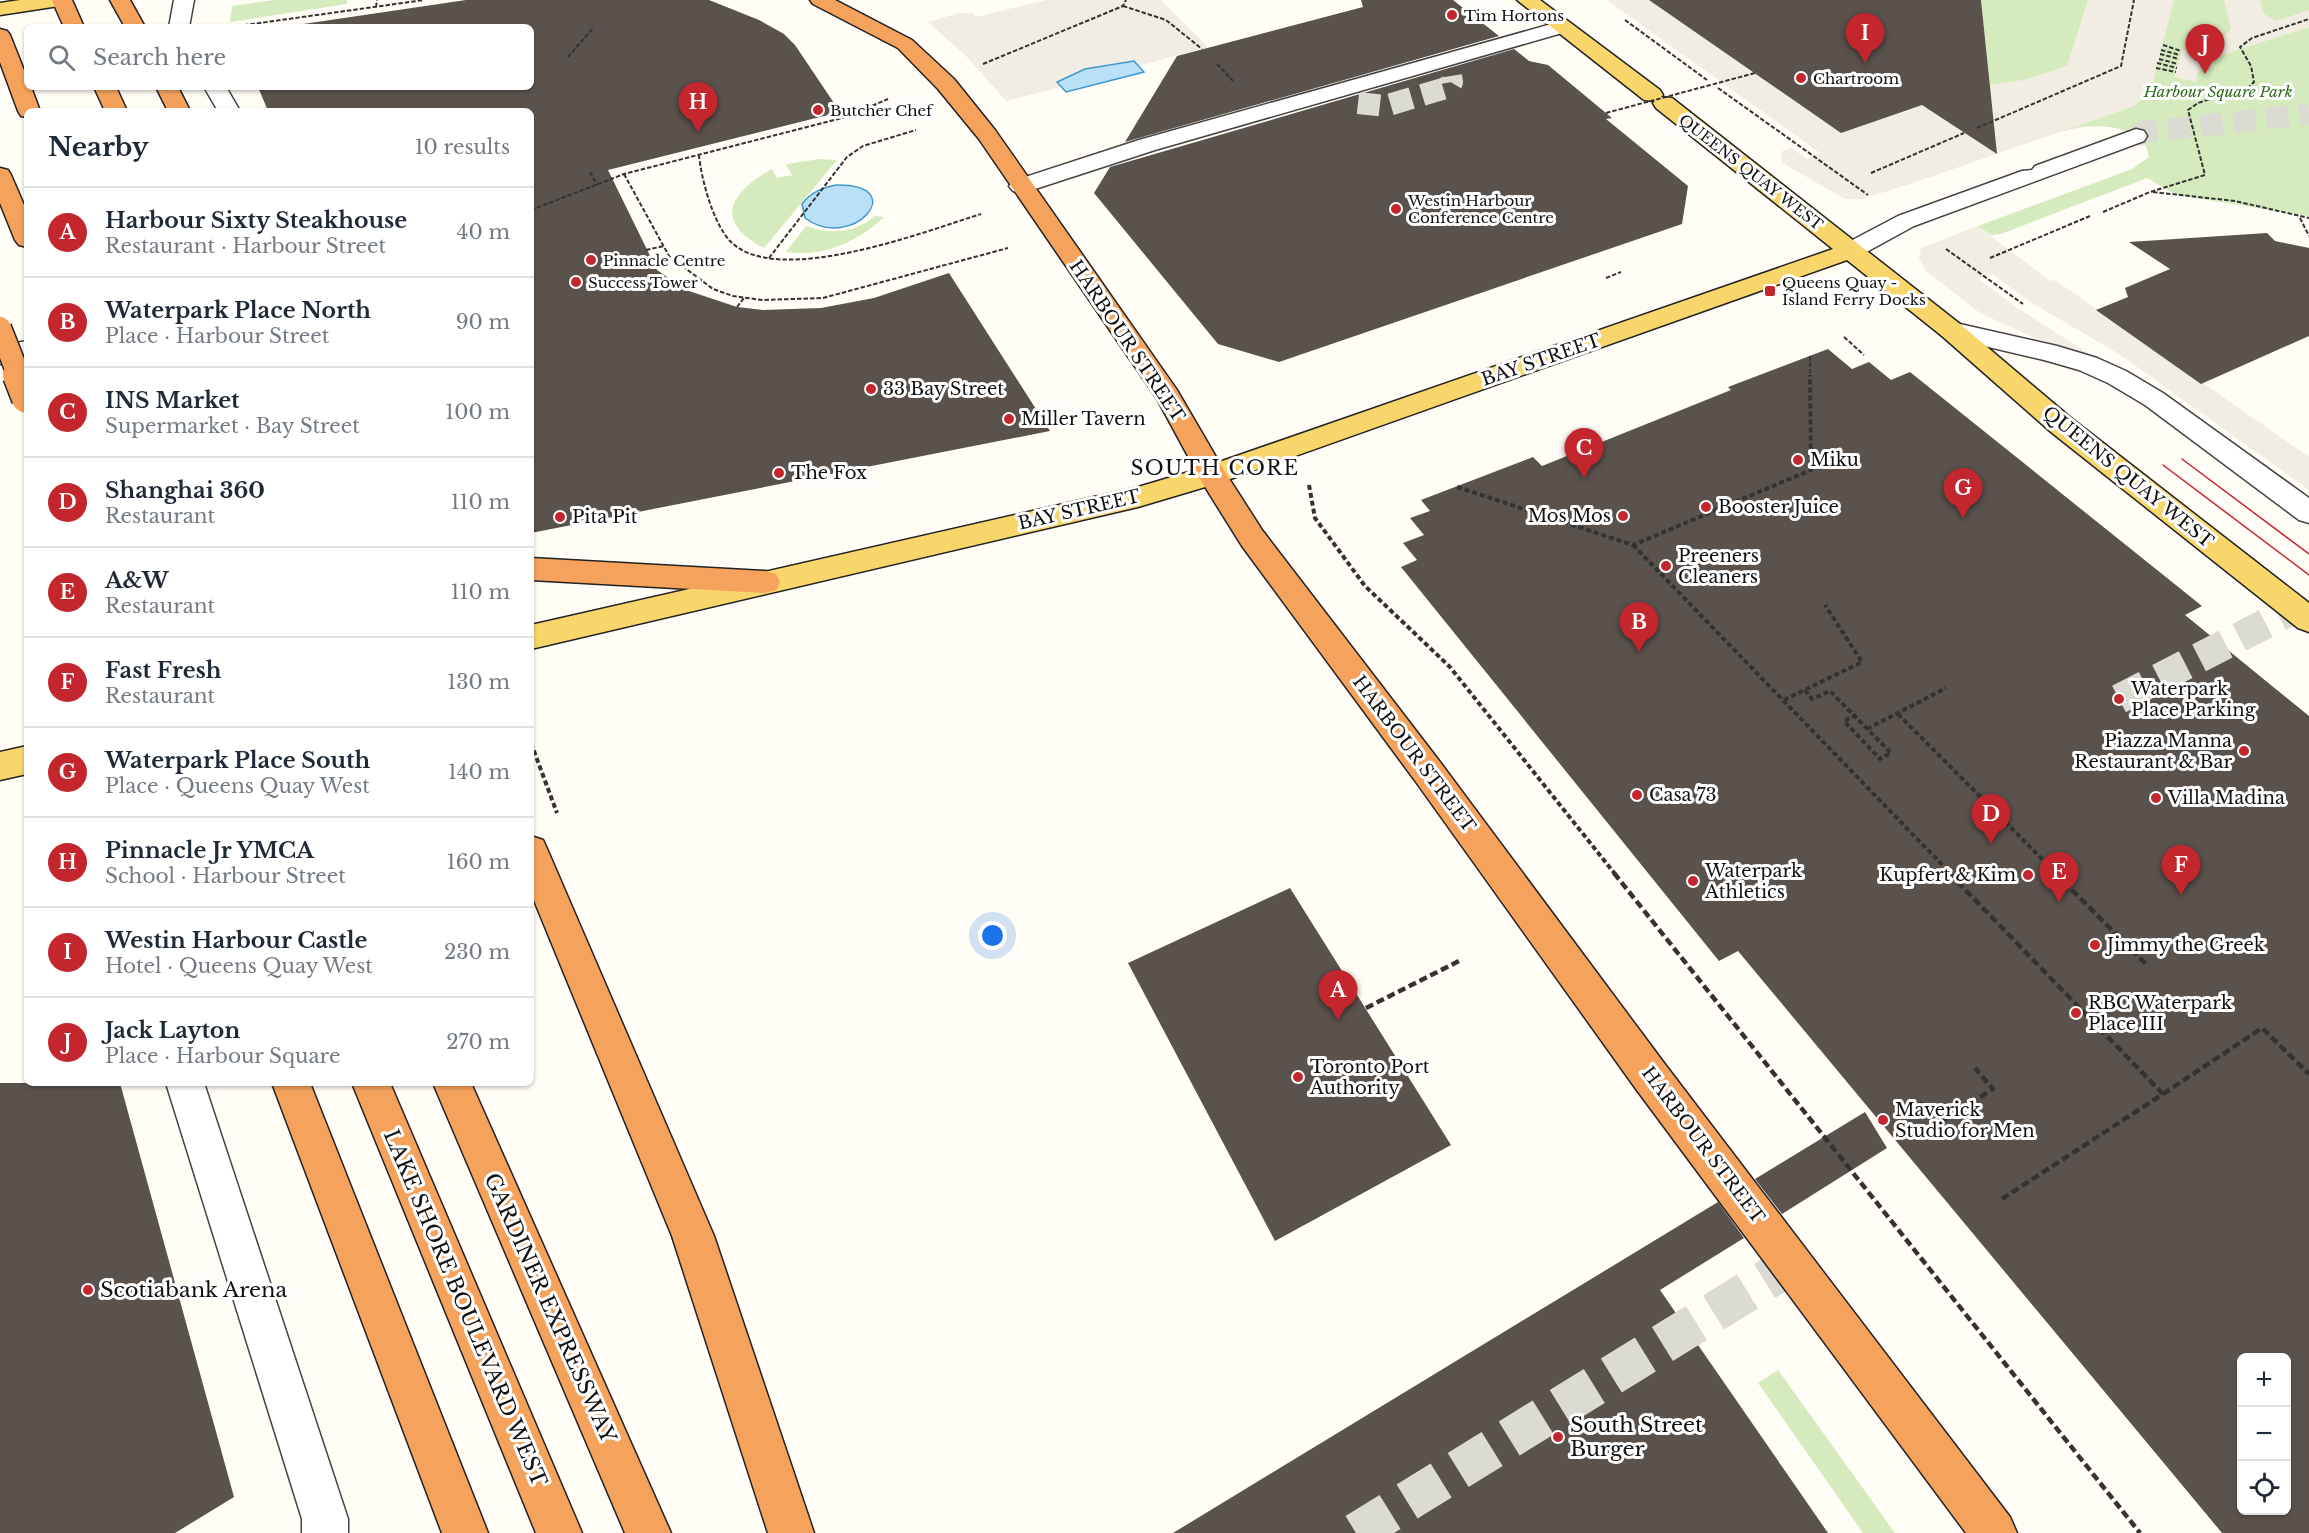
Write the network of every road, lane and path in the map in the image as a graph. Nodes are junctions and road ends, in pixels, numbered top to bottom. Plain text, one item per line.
1 (60, 0) edge
2 (120, 0) edge
3 (184, 0) edge
4 (377, 0) edge
5 (424, 0) edge
6 (820, 0) edge
7 (861, 0) edge
8 (1126, 0) edge
9 (1527, 0) edge
10 (2134, 0) edge
11 (1124, 6) junction
12 (376, 7) junction
13 (0, 9) edge
14 (2309, 19) edge
15 (1625, 20) dead end
16 (72, 24) edge
17 (133, 24) edge
18 (180, 24) edge
19 (253, 24) edge
20 (594, 27) dead end
21 (1562, 27) junction
22 (0, 35) edge
23 (905, 44) junction
24 (2163, 45) dead end
25 (1202, 49) dead end
26 (2161, 50) dead end
27 (2180, 55) junction
28 (568, 57) dead end
29 (977, 66) dead end
30 (2156, 68) dead end
31 (1755, 73) dead end
32 (1707, 81) dead end
33 (1718, 88) dead end
34 (106, 90) edge
35 (168, 90) edge
36 (217, 90) edge
37 (1333, 92) junction
38 (888, 99) dead end
39 (1358, 103) tunnel mouth
40 (28, 108) edge
41 (115, 108) edge
42 (178, 108) edge
43 (227, 108) edge
44 (1606, 113) dead end
45 (1977, 128) dead end
46 (916, 129) dead end
47 (1964, 133) dead end
48 (2136, 136) tunnel mouth
49 (699, 155) junction
50 (590, 172) dead end
51 (1871, 173) dead end
52 (624, 174) junction
53 (0, 175) edge
54 (597, 185) junction
55 (1021, 186) junction
56 (2150, 192) junction
57 (7, 209) edge
58 (534, 209) edge
59 (2103, 212) dead end
60 (981, 214) dead end
61 (2090, 216) dead end
62 (2300, 217) junction
63 (2309, 218) edge
64 (1906, 221) junction
65 (24, 235) edge
66 (2309, 236) edge
67 (664, 246) junction
68 (1008, 248) dead end
69 (646, 250) dead end
70 (1851, 250) junction
71 (769, 258) junction
72 (1990, 258) dead end
73 (1621, 273) dead end
74 (1606, 278) dead end
75 (745, 298) junction
76 (737, 307) dead end
77 (0, 328) edge
78 (1951, 330) junction
79 (1844, 337) dead end
80 (24, 350) edge
81 (0, 355) edge
82 (1864, 355) dead end
83 (1810, 356) dead end
84 (24, 390) edge
85 (1302, 443) junction
86 (1212, 475) junction
87 (1457, 487) dead end
88 (2309, 513) edge
89 (1634, 545) junction
90 (534, 568) edge
91 (765, 582) junction
92 (1825, 604) dead end
93 (2309, 620) edge
94 (534, 637) edge
95 (1946, 688) dead end
96 (1805, 690) junction
97 (1784, 700) junction
98 (1898, 714) junction
99 (1854, 716) junction
100 (1867, 729) junction
101 (24, 761) edge
102 (0, 766) edge
103 (534, 858) edge
104 (1461, 960) dead end
105 (2146, 964) dead end
106 (1366, 1008) dead end
107 (1975, 1068) dead end
108 (2309, 1074) edge
109 (186, 1086) edge
110 (292, 1086) edge
111 (372, 1086) edge
112 (453, 1086) edge
113 (2163, 1094) junction
114 (1919, 1103) dead end
115 (2002, 1199) dead end
116 (325, 1533) edge
117 (465, 1533) edge
118 (559, 1533) edge
119 (648, 1533) edge
120 (791, 1533) edge
121 (1994, 1533) edge
122 (2140, 1533) edge

1 - 13 main road
1 - 16 highway
2 - 17 highway
3 - 18 street
4 - 12 path
5 - 12 path
6 - 23 highway, HARBOUR STREET
7 - 23 highway
8 - 11 path
9 - 21 main road, QUEENS QUAY WEST
10 - 45 path
11 - 25 path
11 - 29 path
12 - 19 path
14 - 56 path
15 - 32 path
20 - 28 path
21 - 37 street
21 - 70 main road, QUEENS QUAY WEST
22 - 40 highway
23 - 55 highway, HARBOUR STREET
24 - 27 path
26 - 27 path
27 - 30 path
31 - 44 path, bridge
33 - 64 path
34 - 41 highway
35 - 42 highway
36 - 43 street
37 - 39 street
37 - 55 street
38 - 49 path
46 - 71 path
47 - 51 path
48 - 64 street
49 - 52 path
49 - 71 path
50 - 54 path
52 - 54 path
52 - 67 path
53 - 57 highway
54 - 58 path
55 - 86 highway, HARBOUR STREET
56 - 59 path
56 - 62 path
57 - 65 highway
60 - 71 path
61 - 72 path
62 - 63 path
62 - 66 path
64 - 70 street
67 - 69 path
67 - 75 path
68 - 75 path
70 - 78 main road, QUEENS QUAY WEST
70 - 85 main road, BAY STREET
73 - 74 path
75 - 76 path
77 - 84 highway, bridge
78 - 88 street, QUEENS QUAY WEST
78 - 93 main road, QUEENS QUAY WEST
79 - 82 path
80 - 81 street
83 - 89 path
85 - 86 main road, BAY STREET
85 - 122 path
86 - 91 main road, BAY STREET
86 - 121 highway, HARBOUR STREET
87 - 89 path
89 - 97 path
90 - 91 highway
91 - 94 main road, BAY STREET
92 - 96 path
95 - 98 path
96 - 97 path
96 - 99 path
97 - 113 path
98 - 100 path
98 - 105 path
99 - 100 path
99 - 100 path
101 - 102 main road
103 - 120 highway
104 - 106 path
107 - 114 path
108 - 113 path
109 - 116 street
110 - 117 highway
111 - 118 highway, LAKE SHORE BOULEVARD WEST
112 - 119 highway, GARDINER EXPRESSWAY
113 - 115 path

